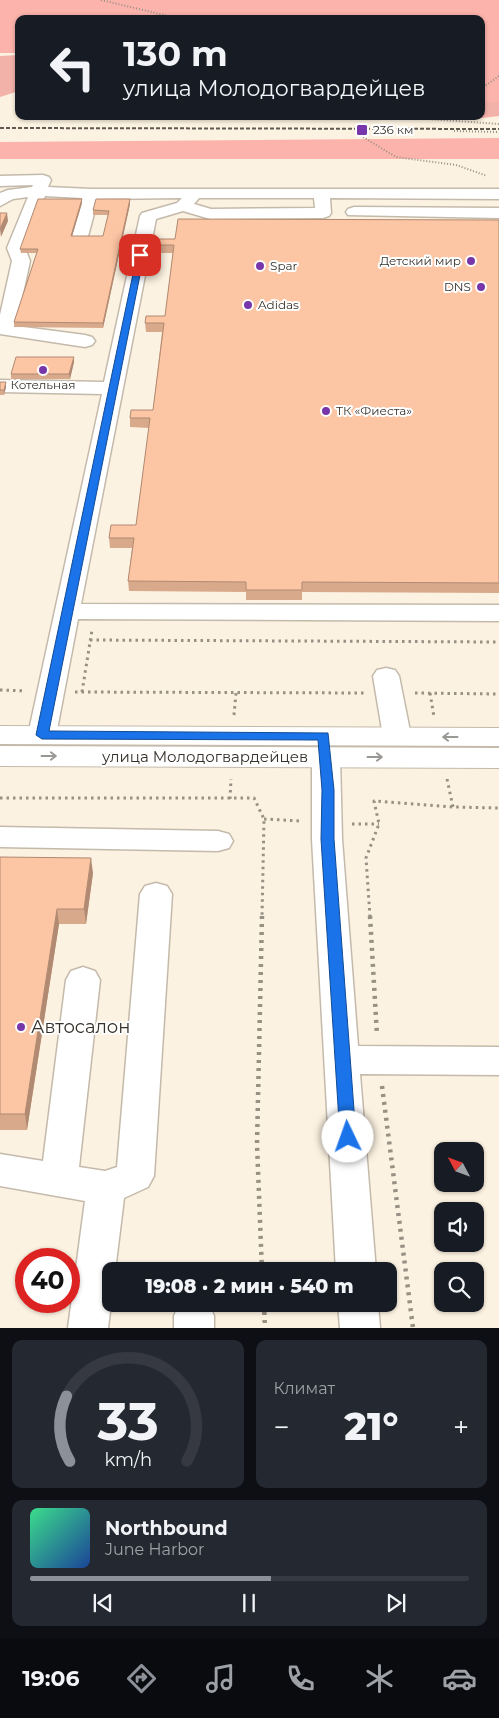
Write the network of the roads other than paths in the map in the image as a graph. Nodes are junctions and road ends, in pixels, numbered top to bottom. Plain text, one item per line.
1 (0, 181) edge
2 (40, 192) junction
3 (195, 193) junction
4 (322, 193) junction
5 (90, 194) junction
6 (499, 194) edge
7 (183, 206) junction
8 (0, 211) edge
9 (354, 212) dead end
10 (499, 213) edge
11 (80, 236) edge
12 (85, 341) dead end
13 (0, 386) edge
14 (113, 388) junction
15 (68, 611) junction
16 (499, 612) edge
17 (387, 684) road end
18 (0, 734) edge
19 (42, 735) junction
20 (397, 736) junction
21 (499, 737) edge
22 (325, 746) junction
23 (0, 756) edge
24 (499, 758) edge
25 (0, 837) edge
26 (218, 841) dead end
27 (156, 894) dead end
28 (83, 980) dead end
29 (343, 1060) junction
30 (499, 1061) edge
31 (0, 1170) edge
32 (59, 1180) junction
33 (106, 1188) junction
34 (355, 1262) edge
35 (359, 1312) edge
36 (88, 1328) edge
37 (360, 1328) edge

1 - 2 street
2 - 5 street
2 - 8 street
2 - 12 street
3 - 4 street
3 - 5 street
3 - 7 street
4 - 6 street
4 - 7 street
5 - 11 street
7 - 14 street
9 - 10 street
13 - 14 street
14 - 15 street
15 - 16 street
15 - 19 street
17 - 20 street
18 - 19 main road, улица Молодогвардейцев
19 - 22 main road, улица Молодогвардейцев
21 -> 20 main road, улица Молодогвардейцев
20 - 22 main road, улица Молодогвардейцев
23 -> 22 main road, улица Молодогвардейцев
22 -> 24 main road, улица Молодогвардейцев
22 - 29 street
25 - 26 street
27 - 33 street
28 - 32 street
29 - 30 street
29 - 34 street
31 - 32 street
32 - 33 street
33 - 36 street
35 - 37 street

